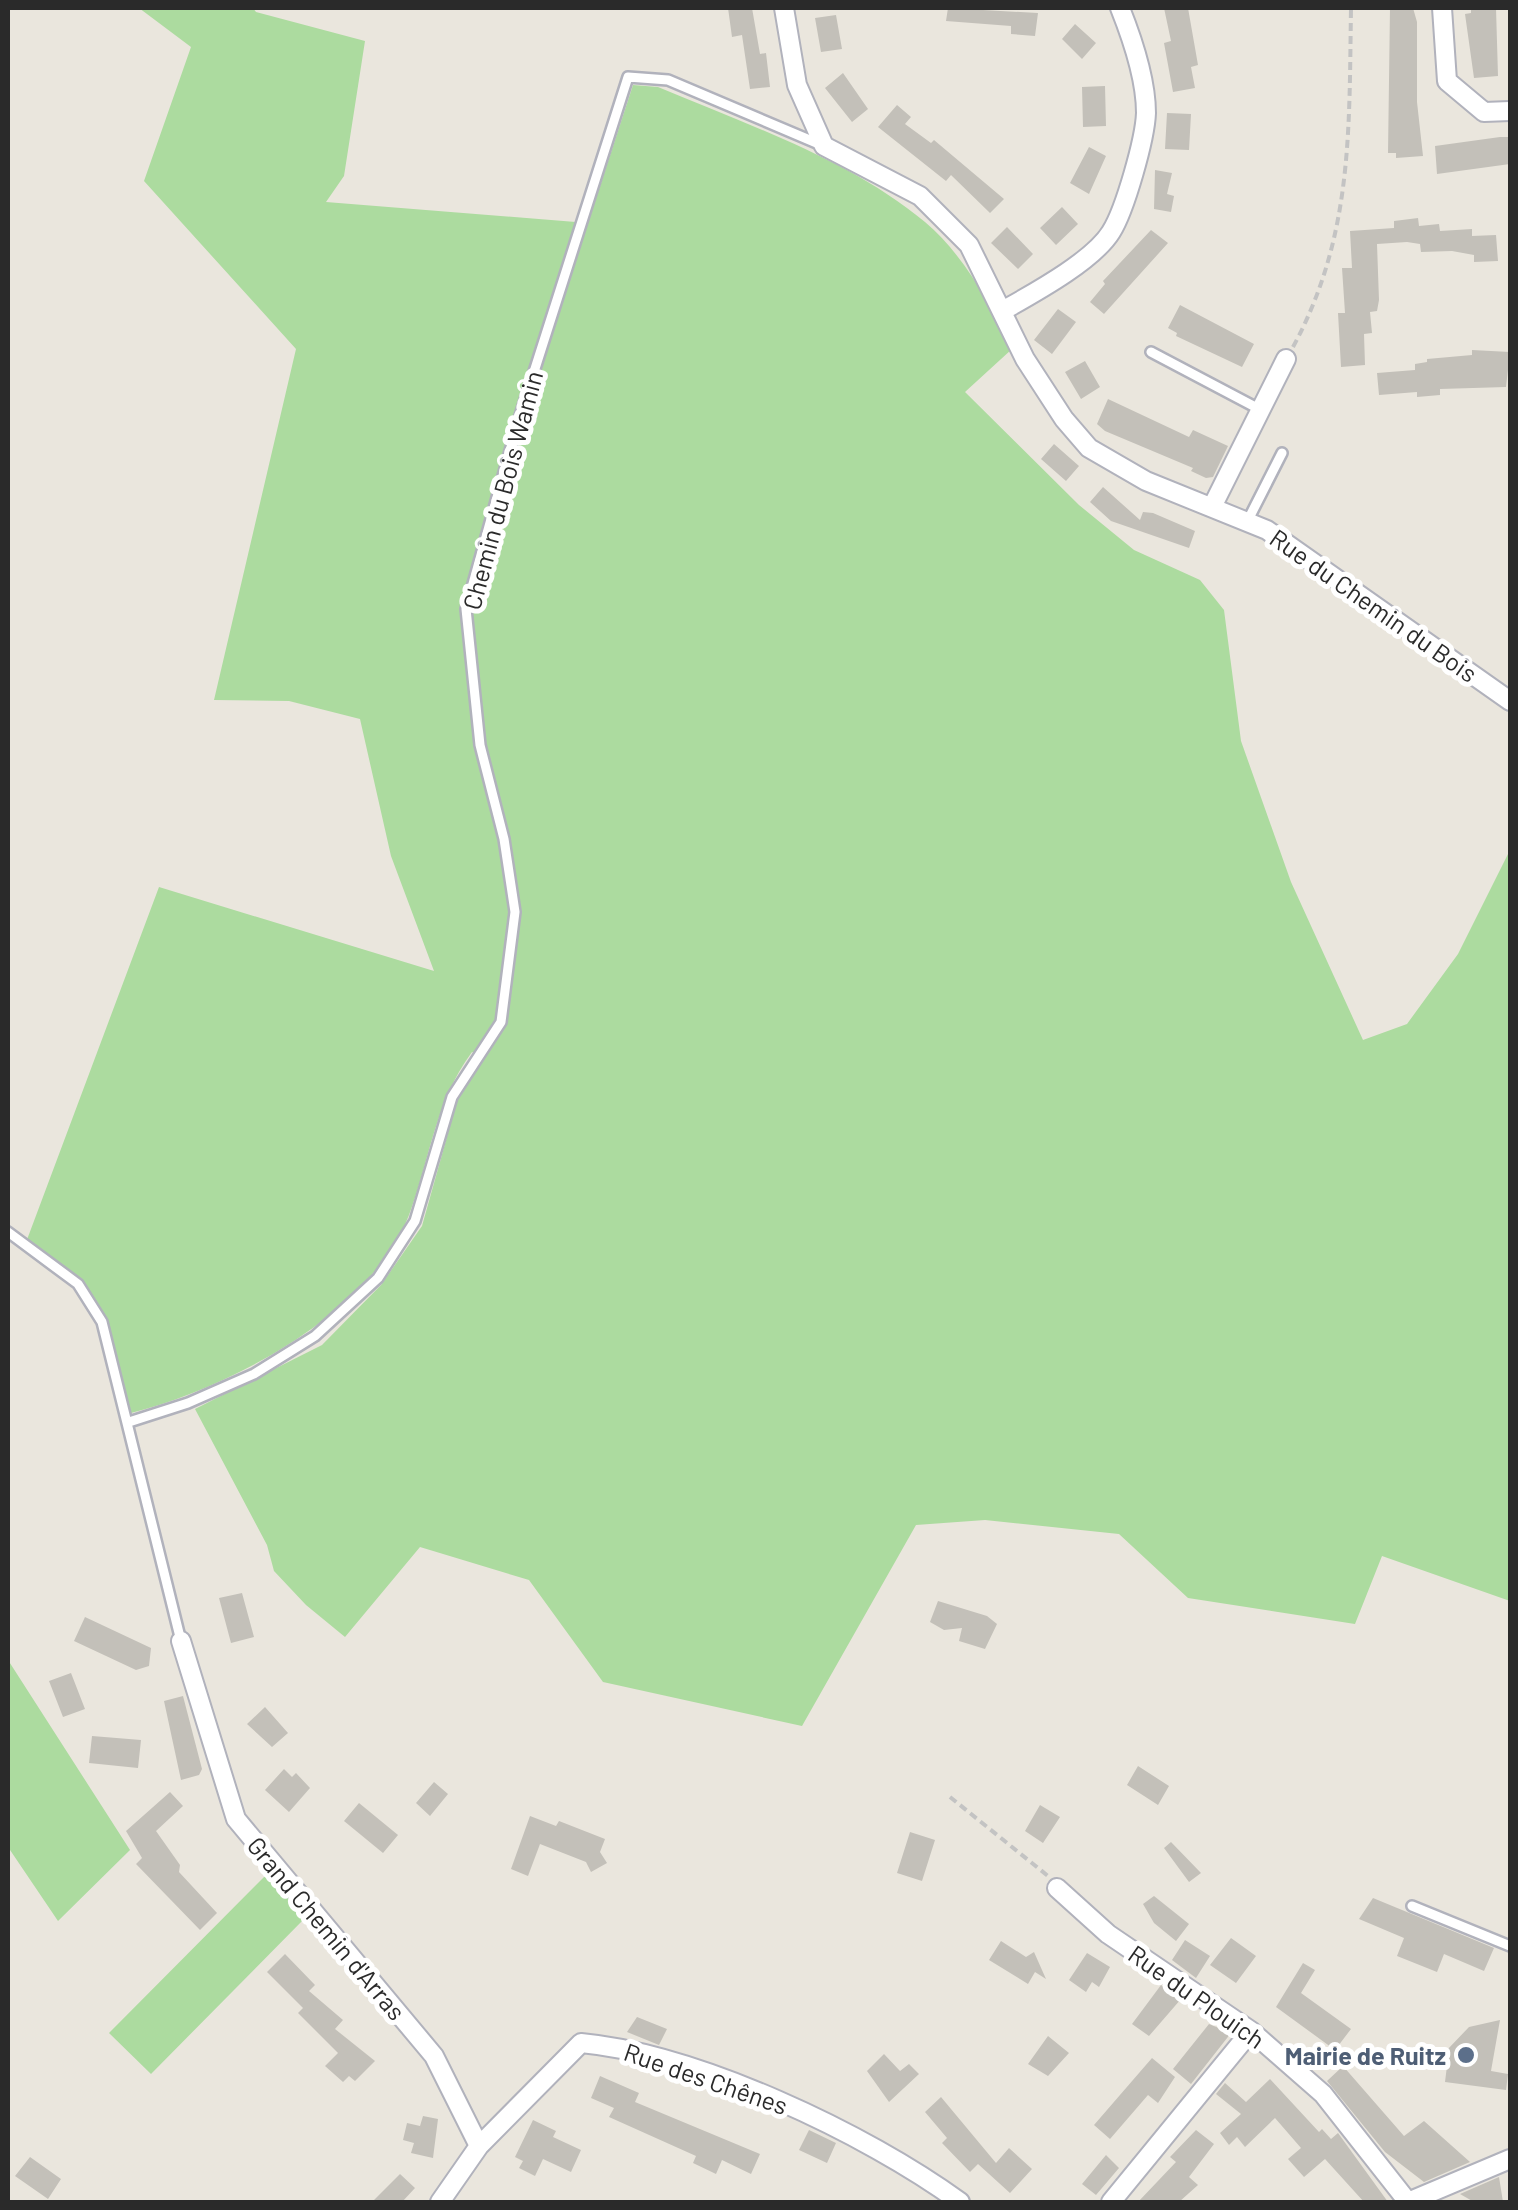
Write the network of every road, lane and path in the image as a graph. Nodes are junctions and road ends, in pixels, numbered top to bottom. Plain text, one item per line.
1 (784, 8) edge
2 (1120, 8) edge
3 (1350, 8) edge
4 (1442, 8) edge
5 (1510, 110) edge
6 (824, 146) junction
7 (1004, 310) junction
8 (1152, 352) dead end
9 (1286, 360) joint
10 (1261, 410) junction
11 (1282, 453) dead end
12 (1212, 507) junction
13 (1247, 522) junction
14 (1510, 701) edge
15 (8, 1232) edge
16 (129, 1422) junction
17 (181, 1641) joint
18 (950, 1797) dead end
19 (1057, 1888) joint
20 (1412, 1906) dead end
21 (1510, 1946) edge
22 (1251, 2031) junction
23 (480, 2146) junction
24 (1510, 2159) edge
25 (440, 2202) edge
26 (960, 2202) edge
27 (1111, 2202) edge
28 (1408, 2202) edge

1 - 6 street
2 - 7 street
3 - 9 path
4 - 5 street
6 - 7 street, Rue du Chemin du Bois
6 - 16 lane, Chemin du Bois Wamin
7 - 12 street, Rue du Chemin du Bois
8 - 10 lane
9 - 10 street
10 - 12 street
11 - 13 lane
12 - 13 street, Rue du Chemin du Bois
13 - 14 street, Rue du Chemin du Bois
15 - 16 lane
16 - 17 lane
17 - 23 street, Grand Chemin d'Arras
18 - 19 path
19 - 22 street, Rue du Plouich
20 - 21 lane
22 - 27 street
22 - 28 street, Rue du Plouich
23 - 25 street, Rue des Chênes
23 - 26 street, Rue des Chênes
24 - 28 street

